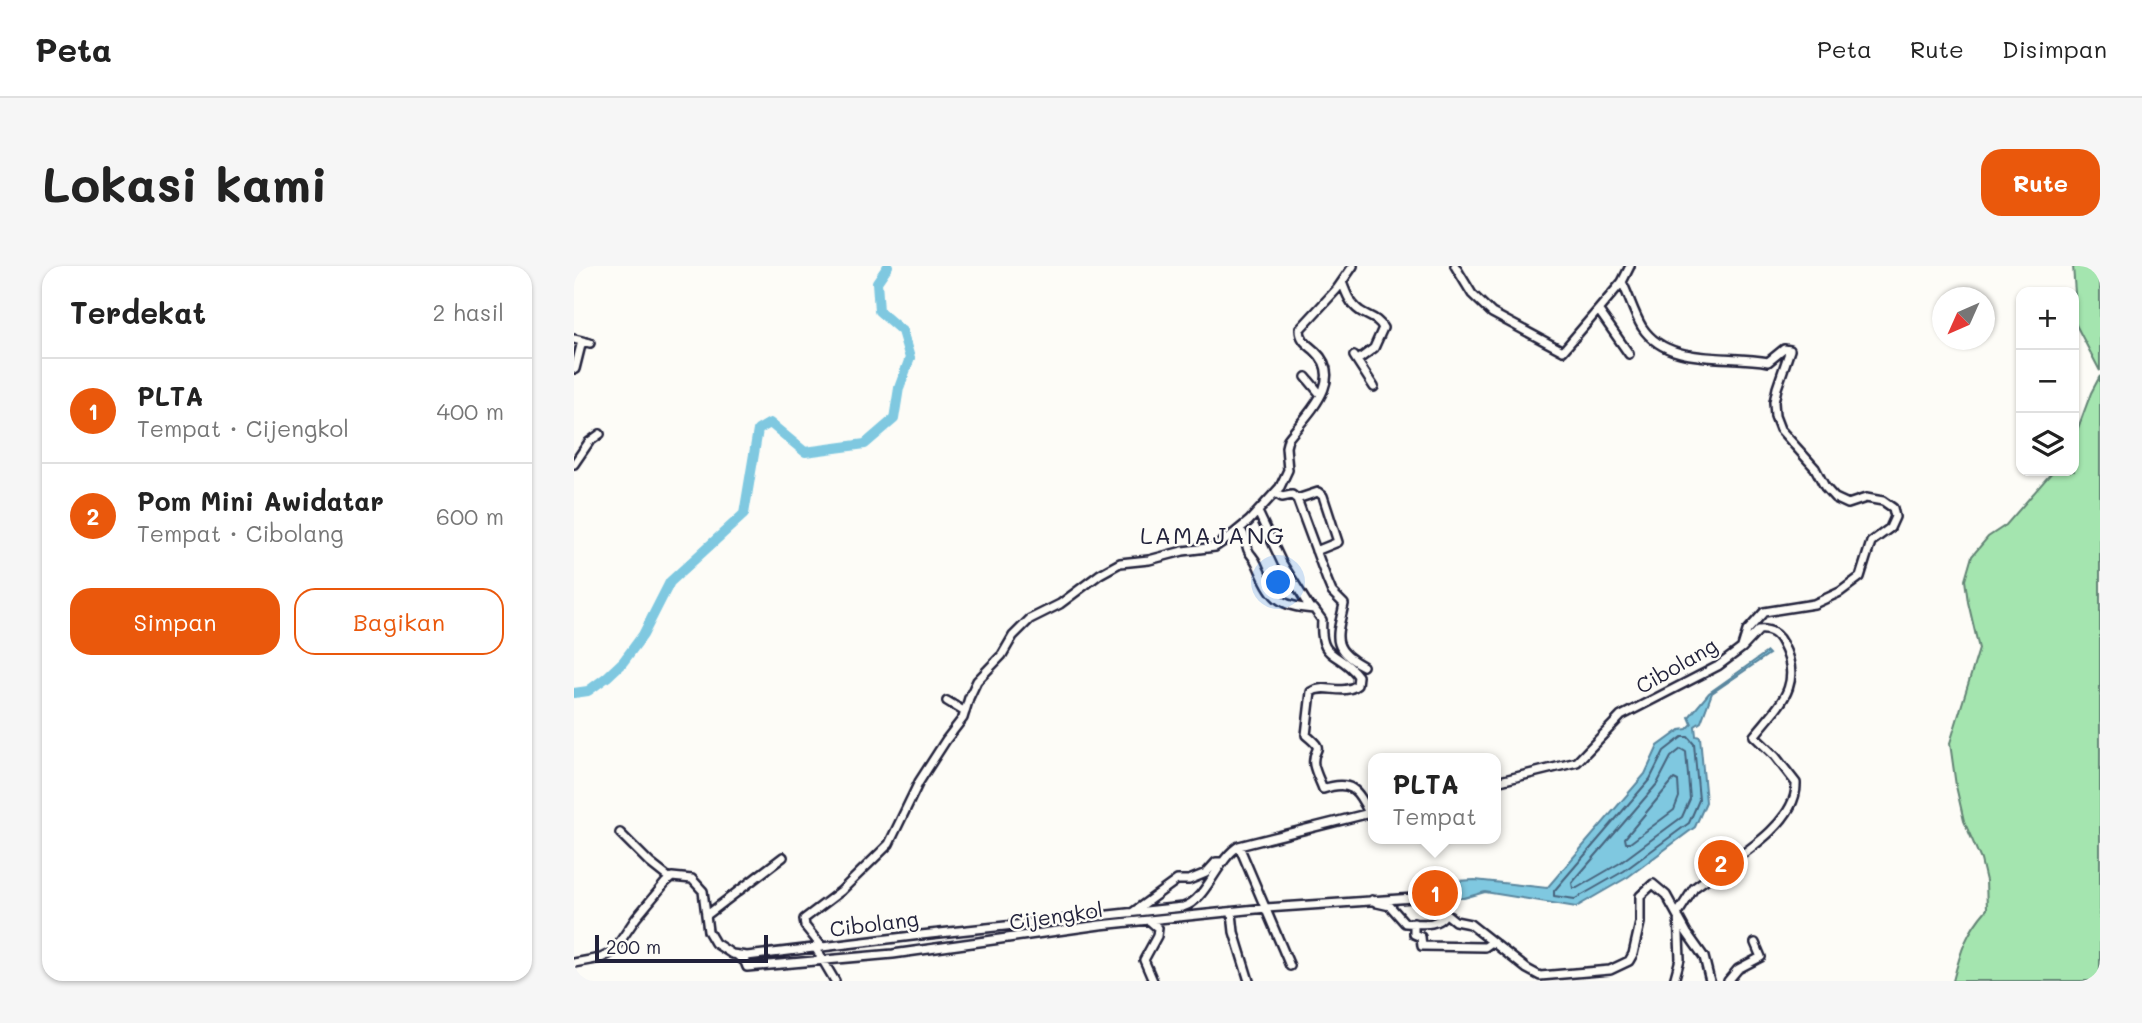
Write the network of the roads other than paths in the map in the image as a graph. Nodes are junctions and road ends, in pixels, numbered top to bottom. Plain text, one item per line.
1 (1353, 266) edge
2 (1455, 266) edge
3 (1630, 266) edge
4 (1342, 282) junction
5 (1622, 282) junction
6 (1599, 311) junction
7 (582, 341) edge
8 (1629, 355) dead end
9 (575, 369) edge
10 (1306, 377) dead end
11 (1374, 387) dead end
12 (1318, 400) junction
13 (600, 434) dead end
14 (577, 454) edge
15 (574, 464) edge
16 (1275, 494) junction
17 (1297, 499) junction
18 (1258, 512) junction
19 (1240, 529) junction
20 (1316, 551) junction
21 (1310, 608) junction
22 (1742, 648) junction
23 (1363, 666) dead end
24 (947, 701) dead end
25 (965, 712) junction
26 (1501, 781) edge
27 (1368, 807) edge
28 (1368, 814) edge
29 (620, 833) dead end
30 (1239, 846) junction
31 (783, 857) dead end
32 (1223, 862) junction
33 (670, 878) junction
34 (1371, 899) junction
35 (1266, 908) junction
36 (1131, 912) junction
37 (1232, 913) junction
38 (1678, 913) junction
39 (1445, 914) junction
40 (707, 915) junction
41 (1150, 921) junction
42 (1414, 923) junction
43 (1492, 942) junction
44 (1755, 943) dead end
45 (818, 947) junction
46 (737, 955) junction
47 (823, 960) junction
48 (574, 963) edge
49 (1290, 967) dead end
50 (1557, 976) junction
51 (835, 981) edge
52 (1153, 981) edge
53 (1249, 981) edge
54 (1549, 981) edge
55 (1674, 981) edge
56 (1710, 981) edge
57 (1728, 981) edge

1 - 4 street
2 - 6 street
3 - 5 street
4 - 11 street
4 - 12 street
5 - 6 street
5 - 22 street
6 - 8 street
7 - 9 street
10 - 12 street
12 - 16 street
13 - 14 street
14 - 15 street
16 - 17 street
16 - 18 street
17 - 20 street
17 - 20 street
18 - 19 street
18 - 21 street
19 - 21 street
19 - 25 street
20 - 23 street
21 - 27 street
22 - 26 street, Cibolang
22 - 38 street, Cibolang
24 - 25 street
25 - 45 street
28 - 30 street
29 - 33 street
30 - 32 street, Cibolang
30 - 35 street
31 - 40 street
32 - 36 street
32 - 36 street, Cibolang
33 - 40 street
33 - 48 street
34 - 35 street, Cijengkol
34 - 39 street, Cijengkol
34 - 42 street
35 - 37 street, Cijengkol
35 - 49 street
36 - 45 street, Cibolang
37 - 41 street, Cijengkol
37 - 53 street
38 - 50 street, Cijengkol
38 - 55 street
38 - 56 street
39 - 42 street
39 - 43 street, Cijengkol
40 - 46 street
41 - 47 street, Cijengkol
41 - 52 street
42 - 43 street
43 - 50 street, Cijengkol
44 - 57 street
45 - 46 street, Cibolang
45 - 47 street
46 - 47 street, Cijengkol
47 - 51 street
50 - 54 street

